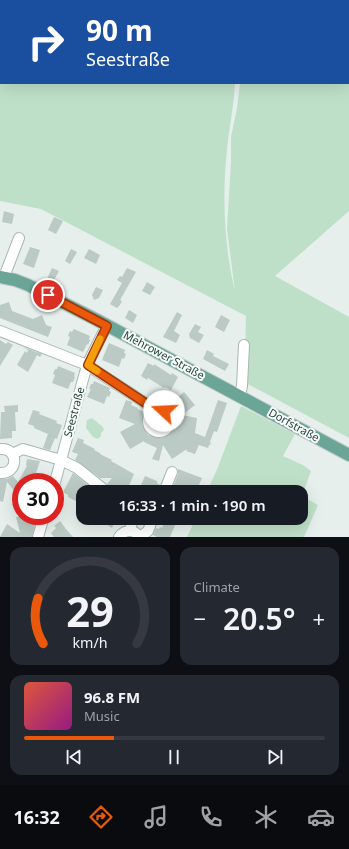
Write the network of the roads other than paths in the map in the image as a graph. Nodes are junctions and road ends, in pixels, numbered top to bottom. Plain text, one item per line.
1 (19, 238) dead end
2 (2, 277) edge
3 (107, 326) junction
4 (0, 331) edge
5 (244, 345) dead end
6 (88, 365) junction
7 (240, 396) junction
8 (153, 411) dead end
9 (0, 449) edge
10 (12, 454) junction
11 (349, 455) edge
12 (61, 460) junction
13 (172, 472) dead end
14 (0, 473) edge
15 (57, 473) edge
16 (98, 485) edge
17 (167, 485) edge
18 (41, 525) edge
19 (131, 525) edge
20 (150, 525) edge
21 (130, 531) junction
22 (38, 537) edge
23 (119, 537) edge
24 (140, 537) edge

1 - 2 street
2 - 3 main road, Mehrower Straße
3 - 6 street, Seestraße
3 - 7 main road, Mehrower Straße
4 - 6 street
5 - 7 street
6 - 8 street
6 - 12 street, Seestraße
7 - 11 main road, Dorfstraße
9 - 10 street
10 - 12 street
10 - 14 street
12 - 15 street, Seestraße
12 - 16 street
13 - 17 street
18 - 22 street
19 - 21 street
20 - 24 street
21 - 23 street
21 - 24 street

